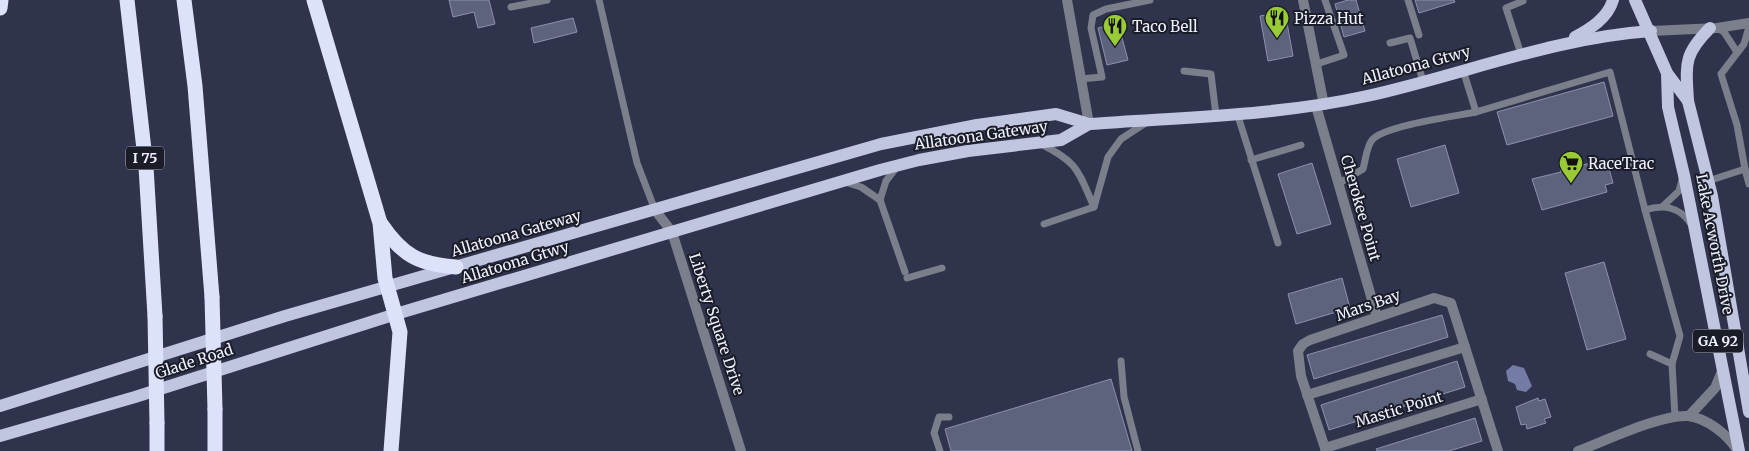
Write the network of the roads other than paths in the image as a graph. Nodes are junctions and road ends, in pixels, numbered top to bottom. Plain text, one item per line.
1 (1, 0) edge
2 (127, 0) edge
3 (184, 0) edge
4 (314, 0) edge
5 (548, 0) edge
6 (599, 0) edge
7 (1066, 0) edge
8 (1150, 0) edge
9 (1304, 0) edge
10 (1325, 0) edge
11 (1408, 0) edge
12 (1613, 0) edge
13 (1635, 0) edge
14 (1523, 1) dead end
15 (510, 7) dead end
16 (0, 8) edge
17 (1749, 25) edge
18 (1714, 28) junction
19 (1650, 31) junction
20 (1419, 35) dead end
21 (1390, 43) dead end
22 (1562, 44) junction
23 (1737, 52) junction
24 (1521, 54) junction
25 (1317, 64) junction
26 (1463, 70) junction
27 (1184, 71) dead end
28 (1667, 73) junction
29 (1080, 79) junction
30 (1423, 81) junction
31 (1688, 101) junction
32 (1320, 105) junction
33 (1476, 112) junction
34 (1237, 113) junction
35 (1216, 115) junction
36 (1151, 119) junction
37 (1089, 124) junction
38 (1039, 143) junction
39 (1301, 146) dead end
40 (1251, 160) junction
41 (900, 165) junction
42 (1745, 169) junction
43 (1684, 175) junction
44 (842, 181) junction
45 (1708, 181) junction
46 (1338, 184) junction
47 (1749, 184) edge
48 (880, 200) junction
49 (1663, 206) junction
50 (1094, 207) junction
51 (655, 210) junction
52 (1645, 210) junction
53 (380, 223) junction
54 (1044, 224) dead end
55 (1695, 231) junction
56 (672, 232) junction
57 (644, 240) joint
58 (1278, 243) dead end
59 (456, 267) junction
60 (942, 268) dead end
61 (387, 287) junction
62 (396, 314) junction
63 (1377, 318) junction
64 (1465, 347) junction
65 (1650, 354) dead end
66 (1121, 361) dead end
67 (1672, 364) junction
68 (1723, 368) junction
69 (1747, 383) edge
70 (1307, 395) junction
71 (1482, 399) junction
72 (0, 406) edge
73 (1749, 412) edge
74 (1689, 416) junction
75 (950, 417) dead end
76 (1676, 417) junction
77 (0, 436) edge
78 (1325, 450) edge
79 (157, 451) edge
80 (214, 451) edge
81 (391, 451) edge
82 (741, 451) edge
83 (940, 451) edge
84 (1138, 451) edge
85 (1498, 451) edge
86 (1578, 451) edge
87 (1739, 451) edge

1 - 16 highway
2 - 79 highway, I 75, bridge
3 - 80 highway, bridge
4 - 53 highway
5 - 15 lane
6 - 51 lane
7 - 29 street
8 - 29 lane
9 - 25 street, Cherokee Point
10 - 25 lane
11 - 20 lane
12 - 22 main road
13 - 19 main road, Lake Acworth Drive / GA 92
14 - 24 lane
17 - 18 street, Allatoona Gtwy
17 - 23 lane
18 - 19 street, Allatoona Gtwy
18 - 23 lane
18 - 31 main road
19 - 22 main road, Allatoona Gtwy
19 - 28 main road, Lake Acworth Drive / GA 92
21 - 30 lane
22 - 24 main road, Allatoona Gtwy
23 - 42 lane
24 - 26 main road, Allatoona Gtwy
25 - 32 street, Cherokee Point
26 - 30 main road, Allatoona Gtwy
26 - 33 lane
27 - 35 lane
28 - 31 main road, Lake Acworth Drive / GA 92
28 - 43 main road, Lake Acworth Drive / GA 92
29 - 37 street
30 - 32 main road, Allatoona Gtwy
31 - 45 main road, Lake Acworth Drive / GA 92
32 - 34 main road, Allatoona Gtwy
32 - 46 street, Cherokee Point
33 - 46 lane
33 - 52 lane
34 - 35 main road, Allatoona Gtwy
34 - 40 lane
35 - 36 main road, Allatoona Gtwy
36 - 37 main road, Allatoona Gtwy
36 - 50 lane
37 - 38 main road, Allatoona Gateway
37 - 51 main road, Allatoona Gateway
38 - 41 main road, Allatoona Gateway
38 - 50 lane
39 - 40 lane
40 - 58 lane
41 - 44 main road, Allatoona Gateway
41 - 48 lane
42 - 45 lane
42 - 47 lane
43 - 49 lane
43 - 55 main road, Lake Acworth Drive / GA 92
44 - 48 lane
44 - 56 main road, Allatoona Gateway
45 - 69 main road, Lake Acworth Drive / GA 92
46 - 63 street, Cherokee Point
48 - 60 lane
49 - 52 lane
49 - 55 lane
50 - 54 lane
51 - 56 street, Liberty Square Drive
51 - 59 main road, Allatoona Gateway
52 - 67 lane
53 - 59 highway
53 - 61 highway
55 - 68 main road, Lake Acworth Drive / GA 92
56 - 57 main road, Allatoona Gateway
56 - 82 street, Liberty Square Drive
57 - 62 main road, Allatoona Gtwy
59 - 61 main road, Allatoona Gateway
61 - 62 highway
61 - 72 main road, Glade Road
62 - 77 main road, Glade Road
62 - 81 highway
63 - 64 street, Mars Bay
63 - 70 street, Mars Bay
64 - 70 street
64 - 71 street
65 - 67 lane
66 - 84 lane
67 - 76 lane
68 - 74 street
68 - 87 main road, Lake Acworth Drive / GA 92
69 - 73 main road, Lake Acworth Drive / GA 92
70 - 78 street
71 - 78 street, Mastic Point
71 - 85 street
74 - 76 street
74 - 87 street
75 - 83 lane
76 - 86 street

